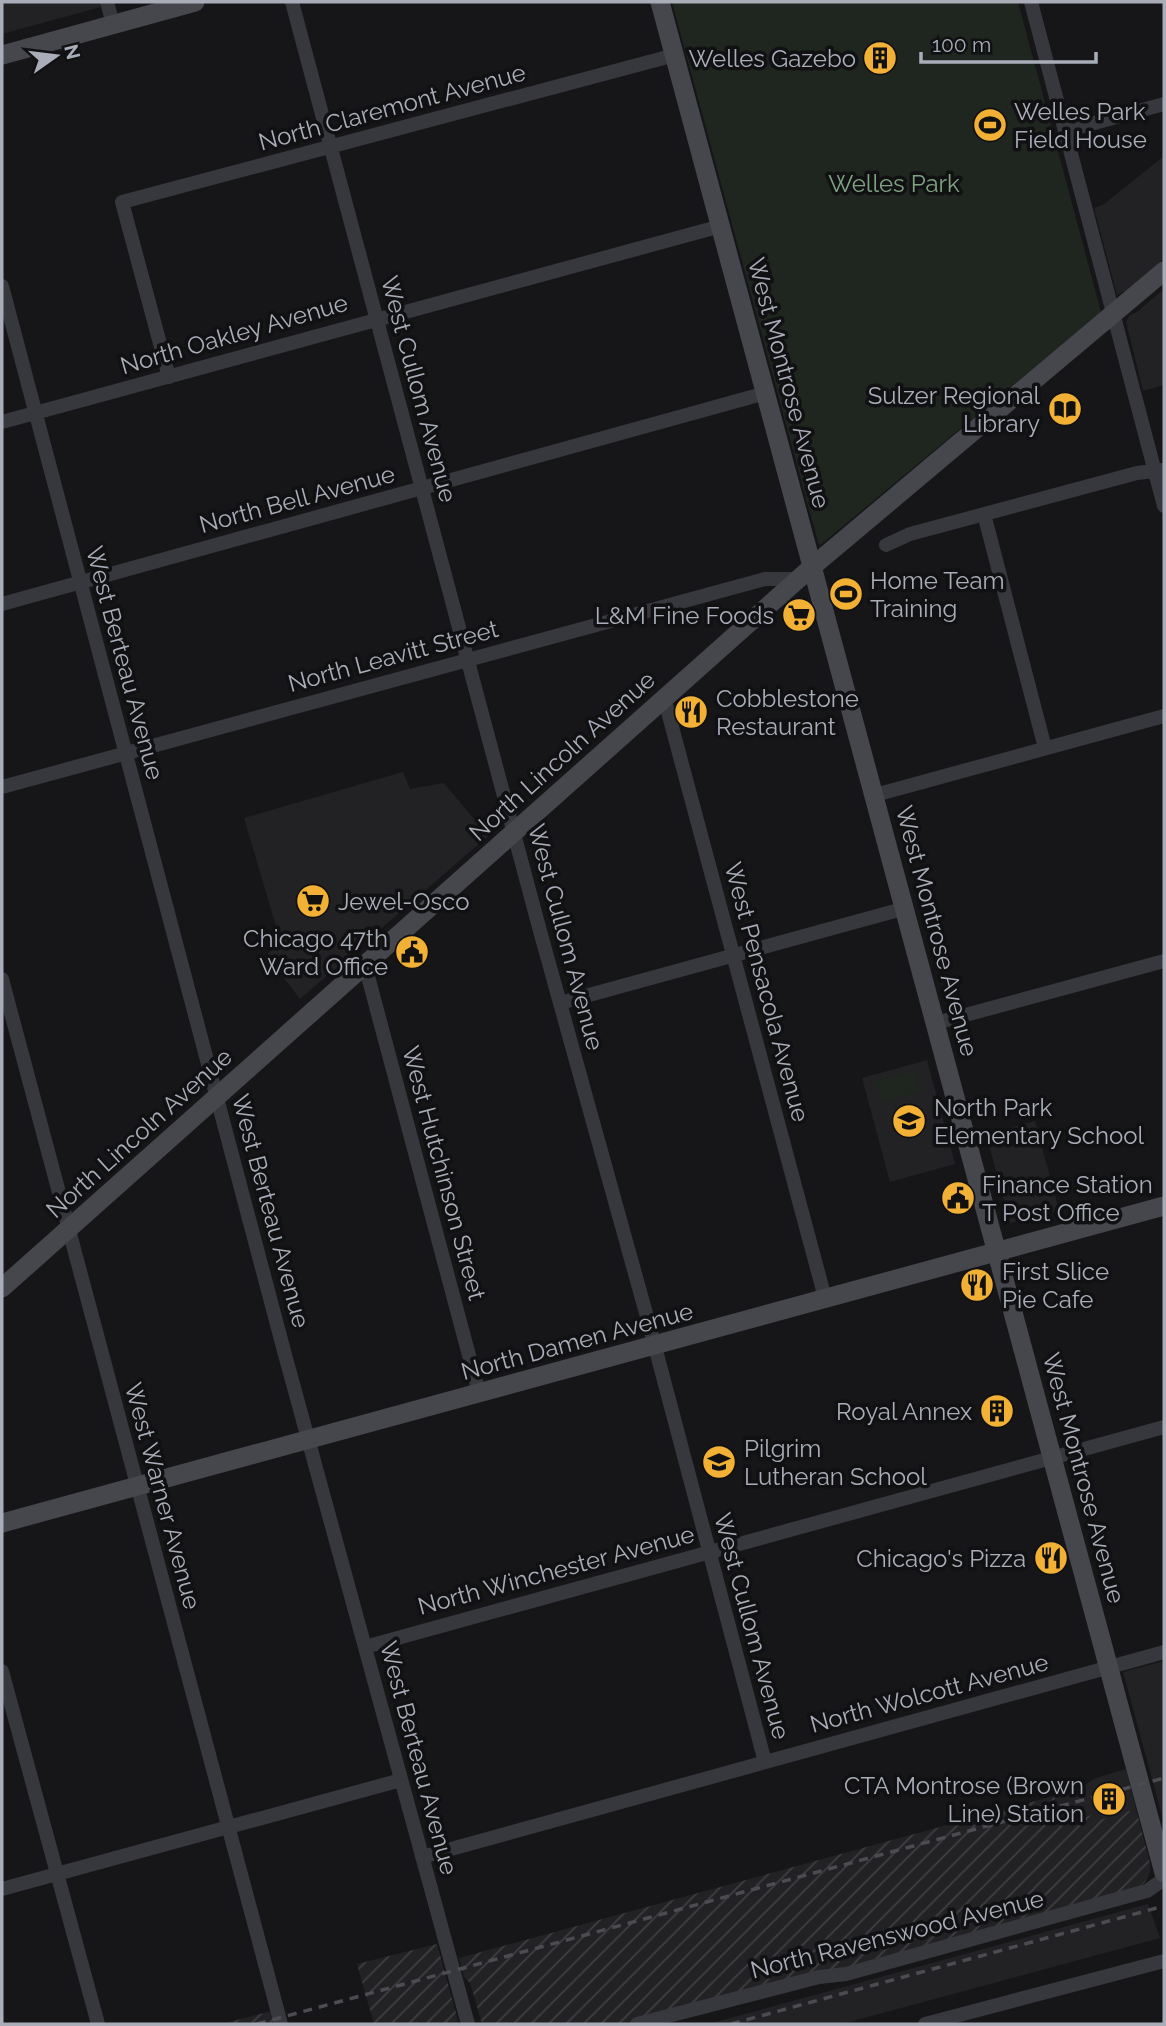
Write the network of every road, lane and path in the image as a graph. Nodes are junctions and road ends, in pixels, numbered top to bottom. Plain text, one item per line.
1 (107, 2) edge
2 (195, 2) edge
3 (292, 2) edge
4 (660, 2) edge
5 (1031, 2) edge
6 (113, 24) junction
7 (2, 55) edge
8 (675, 55) junction
9 (1164, 104) edge
10 (1065, 131) junction
11 (330, 147) junction
12 (721, 226) junction
13 (1164, 271) edge
14 (2, 286) edge
15 (1114, 312) junction
16 (376, 318) junction
17 (169, 376) junction
18 (766, 393) junction
19 (35, 413) junction
20 (2, 422) edge
21 (1160, 470) edge
22 (422, 488) junction
23 (1164, 506) edge
24 (984, 514) junction
25 (886, 545) dead end
26 (806, 572) junction
27 (80, 582) junction
28 (2, 604) edge
29 (468, 659) junction
30 (664, 697) junction
31 (1164, 716) edge
32 (1045, 748) junction
33 (126, 753) junction
34 (2, 787) edge
35 (875, 795) junction
36 (515, 832) junction
37 (906, 908) junction
38 (734, 956) junction
39 (1164, 961) edge
40 (365, 965) junction
41 (2, 979) edge
42 (560, 1003) junction
43 (936, 1023) junction
44 (217, 1096) junction
45 (1164, 1206) edge
46 (68, 1229) junction
47 (998, 1251) junction
48 (2, 1288) edge
49 (825, 1298) junction
50 (654, 1345) junction
51 (479, 1393) junction
52 (1164, 1427) edge
53 (309, 1439) junction
54 (1053, 1457) junction
55 (138, 1486) junction
56 (2, 1523) edge
57 (709, 1552) junction
58 (365, 1647) junction
59 (1164, 1651) edge
60 (1109, 1666) junction
61 (2, 1671) edge
62 (765, 1762) junction
63 (401, 1780) junction
64 (229, 1827) junction
65 (422, 1857) junction
66 (1164, 1873) edge
67 (58, 1874) junction
68 (1164, 1879) edge
69 (2, 1889) edge
70 (1164, 1961) edge
71 (98, 2024) edge
72 (281, 2024) edge
73 (468, 2024) edge
74 (637, 2024) edge
75 (925, 2024) edge

1 - 6 street
2 - 6 main road
3 - 11 street, West Cullom Avenue
4 - 8 main road, West Montrose Avenue
5 - 10 street
6 - 7 main road
8 - 11 street, North Claremont Avenue
8 - 12 main road, West Montrose Avenue
9 - 10 street
10 - 15 street
11 - 16 street, West Cullom Avenue
11 - 17 street, North Claremont Avenue
12 - 16 street, North Oakley Avenue
12 - 18 main road, West Montrose Avenue
13 - 15 main road, North Lincoln Avenue
14 - 19 street, West Berteau Avenue
15 - 21 street
15 - 26 main road, North Lincoln Avenue
16 - 17 street, North Oakley Avenue
16 - 22 street, West Cullom Avenue
17 - 19 street, North Oakley Avenue
18 - 22 street, North Bell Avenue
18 - 26 main road, West Montrose Avenue
19 - 20 street, North Oakley Avenue
19 - 27 street, West Berteau Avenue
21 - 23 street
21 - 24 street
22 - 27 street, North Bell Avenue
22 - 29 street, West Cullom Avenue
24 - 25 street
24 - 32 street
26 - 29 street, North Leavitt Street
26 - 30 main road, North Lincoln Avenue
26 - 35 main road, West Montrose Avenue
27 - 28 street, North Bell Avenue
27 - 33 street, West Berteau Avenue
29 - 33 street, North Leavitt Street
29 - 36 street, West Cullom Avenue
30 - 36 main road, North Lincoln Avenue
30 - 38 street, West Pensacola Avenue
31 - 32 street
32 - 35 street
33 - 34 street, North Leavitt Street
33 - 44 street, West Berteau Avenue
35 - 37 main road, West Montrose Avenue
36 - 40 main road, North Lincoln Avenue
36 - 42 street, West Cullom Avenue
37 - 38 street
37 - 43 main road, West Montrose Avenue
38 - 42 street
38 - 49 street, West Pensacola Avenue
39 - 43 street
40 - 44 main road, North Lincoln Avenue
40 - 51 street, West Hutchinson Street
41 - 46 street, West Warner Avenue
42 - 50 street, West Cullom Avenue
43 - 47 main road, West Montrose Avenue
44 - 46 main road, North Lincoln Avenue
44 - 53 street, West Berteau Avenue
45 - 47 main road, North Damen Avenue
46 - 48 main road, North Lincoln Avenue
46 - 55 street, West Warner Avenue
47 - 49 main road, North Damen Avenue
47 - 54 main road, West Montrose Avenue
49 - 50 main road, North Damen Avenue
50 - 51 main road, North Damen Avenue
50 - 57 street, West Cullom Avenue
51 - 53 main road, North Damen Avenue
52 - 54 street, North Winchester Avenue
53 - 55 main road, North Damen Avenue
53 - 58 street, West Berteau Avenue
54 - 57 street, North Winchester Avenue
54 - 60 main road, West Montrose Avenue
55 - 56 main road, North Damen Avenue
55 - 64 street, West Warner Avenue
57 - 58 street, North Winchester Avenue
57 - 62 street, West Cullom Avenue
58 - 63 street, West Berteau Avenue
59 - 60 street, North Wolcott Avenue
60 - 62 street, North Wolcott Avenue
60 - 66 main road, West Montrose Avenue
61 - 67 street
62 - 65 street, North Wolcott Avenue
63 - 64 street
63 - 65 street, West Berteau Avenue
64 - 67 street
64 - 72 street, West Warner Avenue
65 - 73 street, West Berteau Avenue
67 - 69 street
67 - 71 street
68 - 74 street, North Ravenswood Avenue
70 - 75 street

